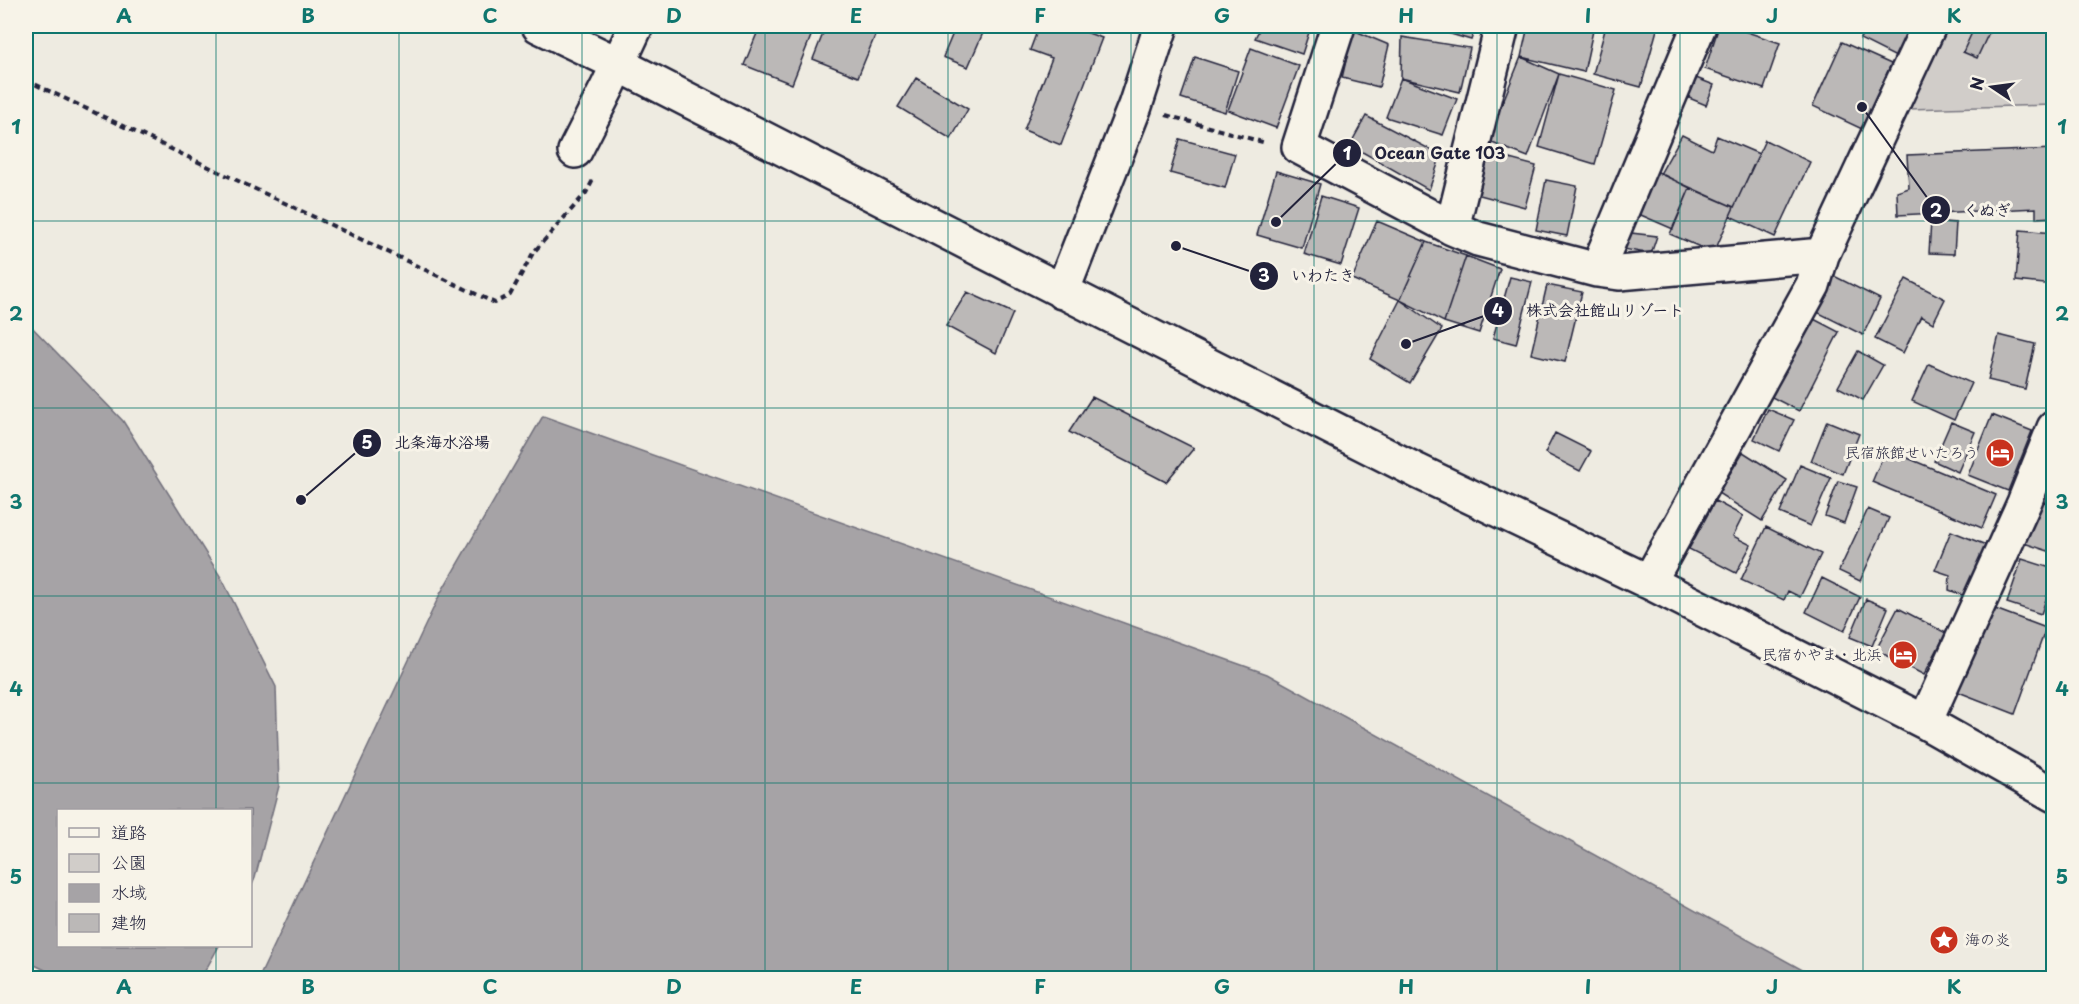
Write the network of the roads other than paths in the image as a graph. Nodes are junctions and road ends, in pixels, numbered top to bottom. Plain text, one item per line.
1 (539, 26) edge
2 (636, 26) edge
3 (1161, 26) edge
4 (1338, 26) edge
5 (1502, 26) edge
6 (1699, 26) edge
7 (1929, 26) edge
8 (618, 64) junction
9 (575, 151) dead end
10 (1452, 228) junction
11 (1822, 255) junction
12 (1597, 270) junction
13 (1062, 291) junction
14 (2054, 428) edge
15 (1649, 582) junction
16 (1925, 722) junction
17 (2054, 795) edge

1 - 8 street
2 - 8 street
3 - 13 street
4 - 10 street
5 - 10 street
6 - 12 street
7 - 11 street
8 - 9 street
8 - 13 street
10 - 12 street
11 - 12 street
11 - 15 street
13 - 15 street
14 - 16 street
15 - 16 street
16 - 17 street

